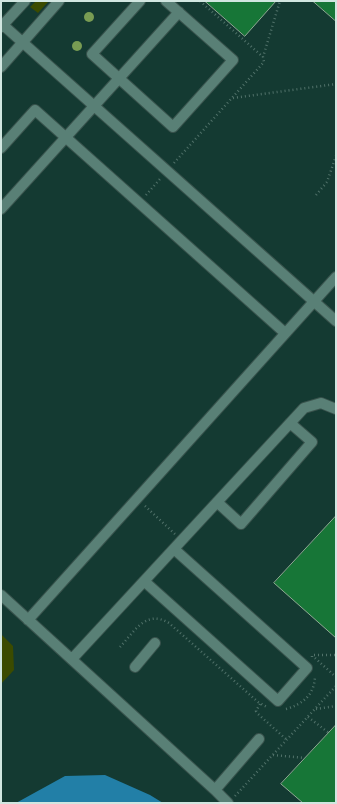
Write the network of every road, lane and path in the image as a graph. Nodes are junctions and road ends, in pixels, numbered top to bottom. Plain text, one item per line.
1 (25, 1) edge
2 (59, 1) edge
3 (140, 1) edge
4 (166, 1) edge
5 (200, 1) edge
6 (280, 1) edge
7 (180, 12) junction
8 (2, 26) edge
9 (23, 43) junction
10 (263, 57) junction
11 (1, 67) edge
12 (120, 79) junction
13 (336, 84) edge
14 (232, 98) junction
15 (94, 107) junction
16 (66, 137) junction
17 (1, 148) edge
18 (336, 156) edge
19 (167, 171) junction
20 (316, 195) dead end
21 (139, 203) junction
22 (1, 209) edge
23 (336, 277) edge
24 (314, 301) junction
25 (336, 321) edge
26 (286, 333) junction
27 (336, 409) edge
28 (290, 423) junction
29 (217, 502) junction
30 (174, 549) junction
31 (144, 581) junction
32 (1, 595) edge
33 (28, 620) junction
34 (155, 643) dead end
35 (312, 655) dead end
36 (336, 655) edge
37 (72, 659) junction
38 (136, 667) dead end
39 (336, 686) edge
40 (260, 704) dead end
41 (336, 706) edge
42 (315, 709) junction
43 (308, 716) junction
44 (329, 733) dead end
45 (259, 739) dead end
46 (287, 740) junction
47 (272, 755) junction
48 (305, 758) dead end
49 (215, 790) junction
50 (230, 800) edge

1 - 8 street
2 - 9 street
3 - 12 street
4 - 7 street
5 - 10 path
6 - 10 path
7 - 12 street
7 - 12 street
8 - 9 street
9 - 11 street
9 - 15 street
10 - 14 path
12 - 15 street
13 - 14 path
14 - 19 path
15 - 16 street
15 - 19 street
16 - 17 street
16 - 21 street
16 - 22 street
18 - 20 path
19 - 21 path
19 - 24 street
21 - 26 street
23 - 24 street
24 - 25 street
24 - 26 street
26 - 33 street
27 - 28 street
28 - 29 street
28 - 29 street
29 - 30 street
30 - 31 street
30 - 31 street
31 - 37 street
32 - 33 street
33 - 37 street
34 - 38 street
35 - 36 path
37 - 49 street
39 - 42 path
40 - 46 path
41 - 42 path
42 - 43 path
43 - 44 path
43 - 46 path
45 - 49 street
46 - 47 path
47 - 48 path
47 - 50 path
49 - 50 street

